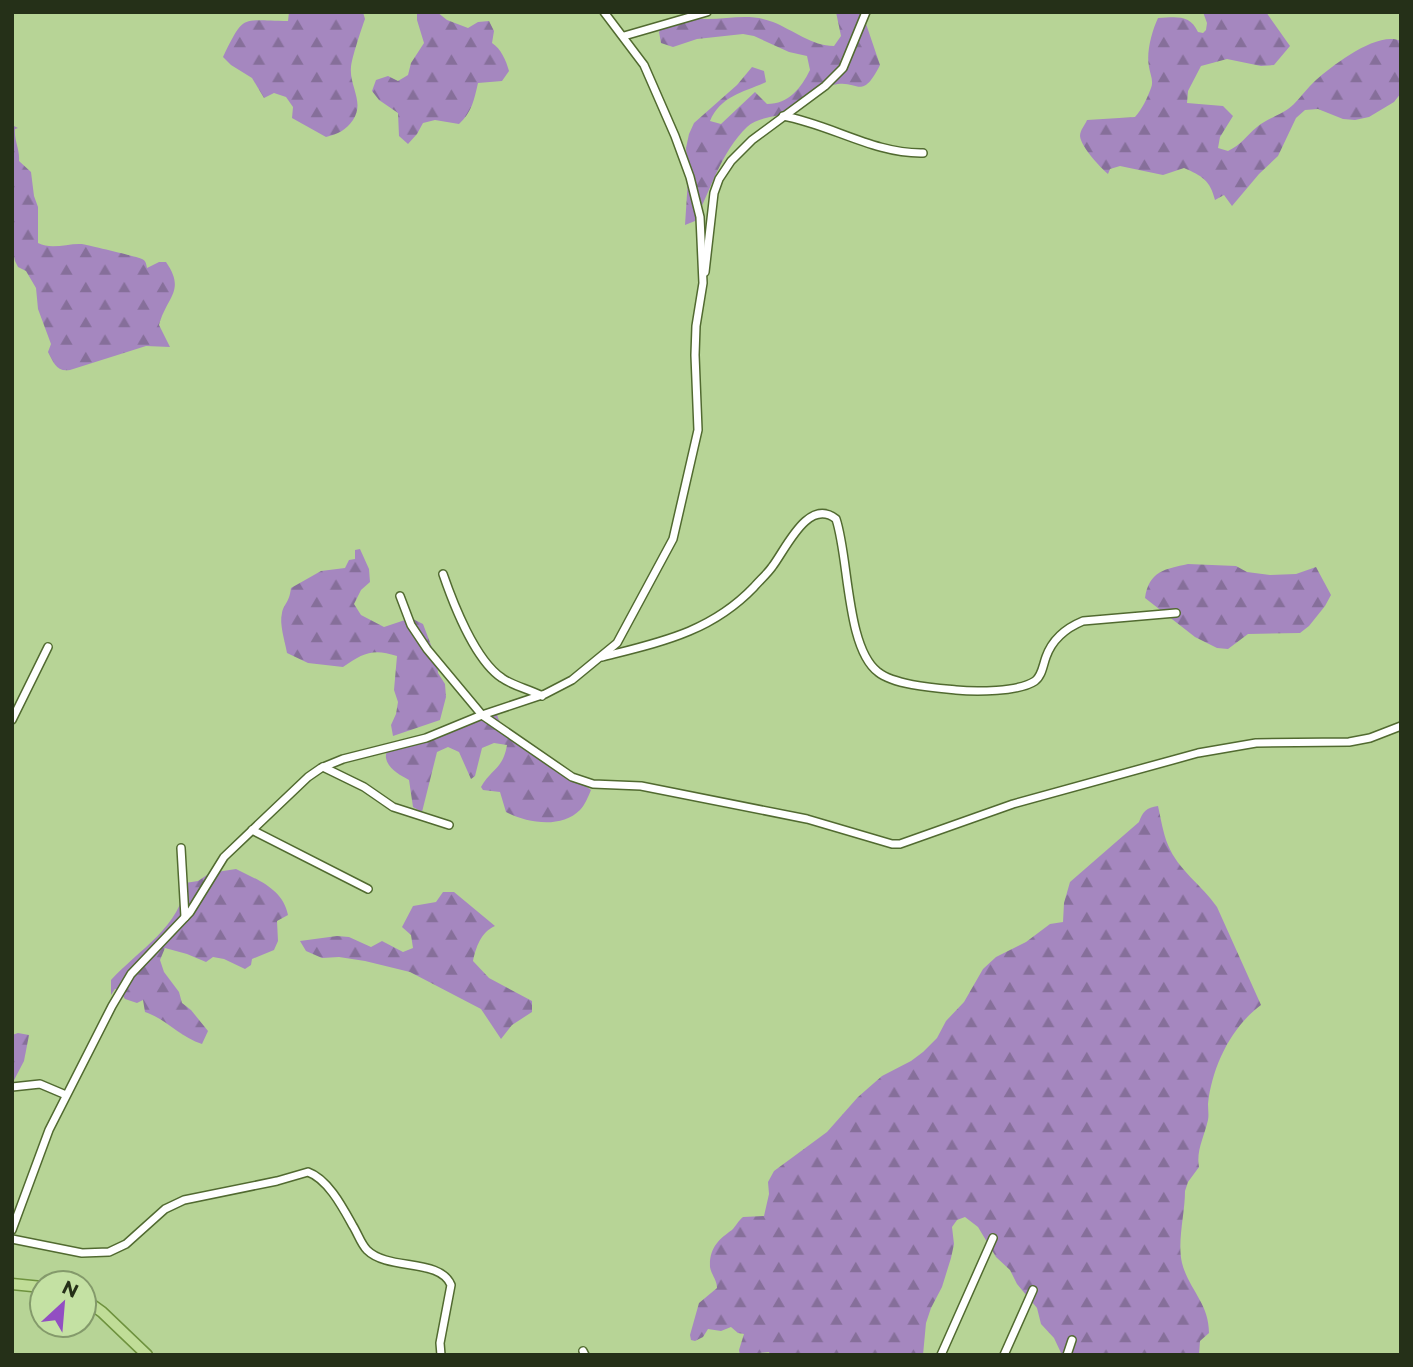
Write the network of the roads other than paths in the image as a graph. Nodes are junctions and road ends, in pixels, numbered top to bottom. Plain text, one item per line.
1 (604, 12) edge
2 (707, 12) edge
3 (866, 12) edge
4 (624, 36) junction
5 (782, 116) junction
6 (923, 153) dead end
7 (703, 283) junction
8 (443, 574) dead end
9 (400, 596) dead end
10 (1176, 613) dead end
11 (48, 647) dead end
12 (601, 658) junction
13 (542, 695) junction
14 (482, 715) junction
15 (12, 720) edge
16 (1401, 726) edge
17 (323, 767) junction
18 (449, 825) dead end
19 (252, 830) junction
20 (181, 848) dead end
21 (368, 889) dead end
22 (185, 918) junction
23 (12, 1087) edge
24 (66, 1095) junction
25 (12, 1230) edge
26 (993, 1237) dead end
27 (12, 1239) edge
28 (1033, 1290) dead end
29 (98, 1309) edge
30 (1072, 1340) dead end
31 (147, 1355) edge
32 (441, 1355) edge
33 (941, 1355) edge
34 (1004, 1355) edge
35 (1067, 1355) edge

1 - 4 street
2 - 4 street
3 - 5 street
4 - 7 street
5 - 6 street
5 - 7 street
7 - 12 street
8 - 13 street
9 - 14 street
10 - 12 street
11 - 15 street
12 - 13 street
13 - 14 street
14 - 16 street
14 - 17 street
17 - 18 street
17 - 19 street
19 - 21 street
19 - 22 street
20 - 22 street
22 - 24 street
23 - 24 street
24 - 25 street
26 - 33 street
27 - 32 street
28 - 34 street
29 - 31 main road
30 - 35 street

